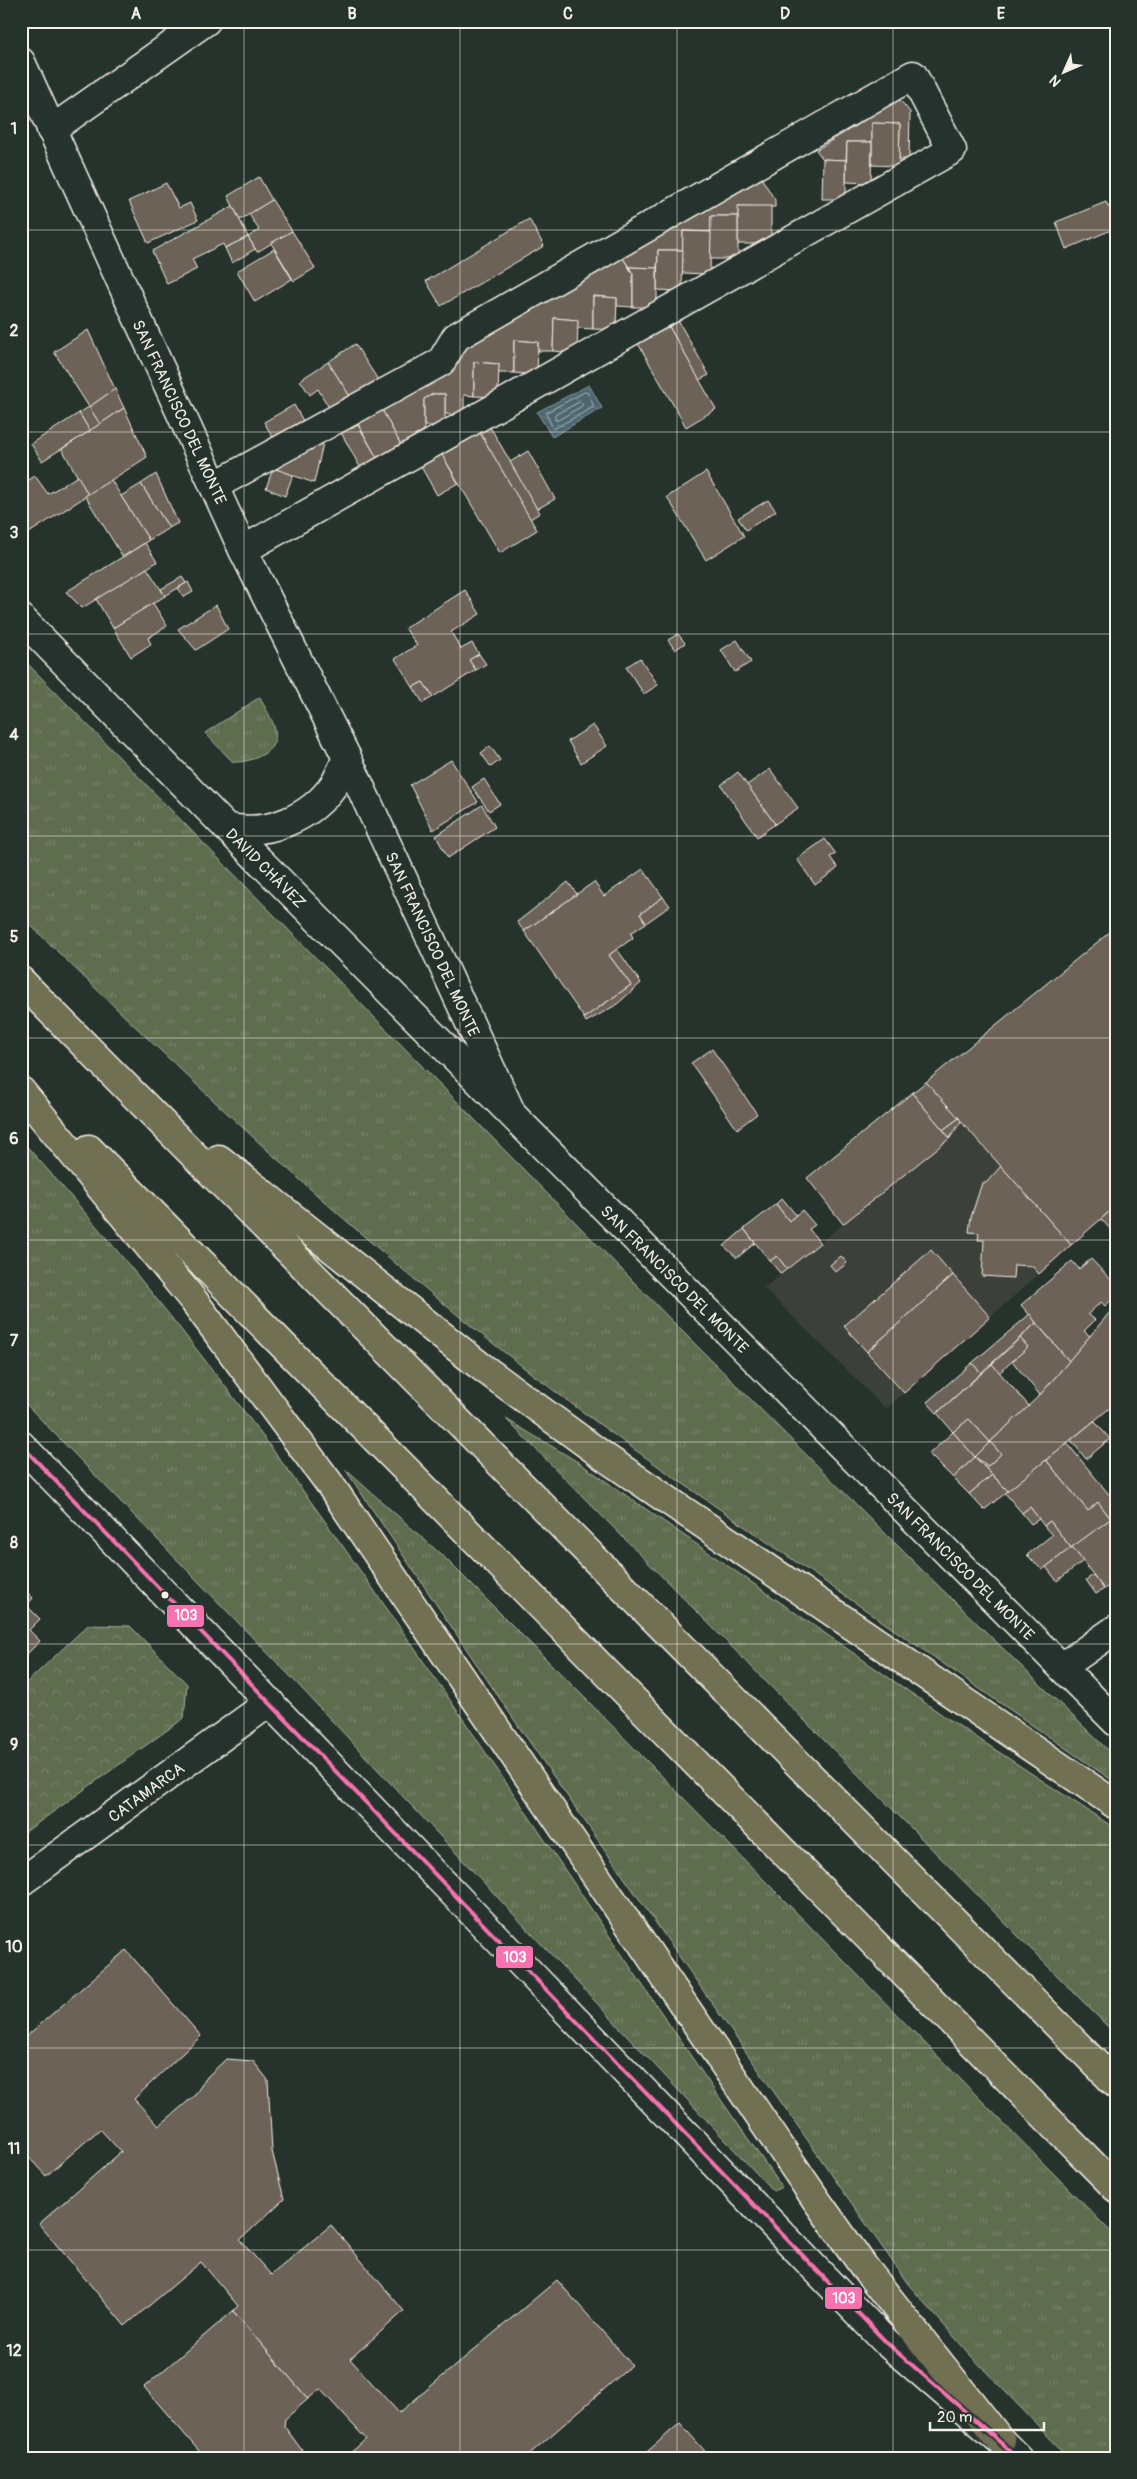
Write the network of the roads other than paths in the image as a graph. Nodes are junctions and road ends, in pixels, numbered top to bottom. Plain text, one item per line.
1 (206, 21) edge
2 (21, 62) edge
3 (51, 130) junction
4 (214, 486) junction
5 (243, 550) junction
6 (21, 618) edge
7 (347, 758) junction
8 (226, 827) junction
9 (21, 981) edge
10 (116, 1077) junction
11 (21, 1080) edge
12 (21, 1091) edge
13 (512, 1115) junction
14 (21, 1445) edge
15 (1116, 1629) edge
16 (1062, 1667) junction
17 (270, 1702) junction
18 (1116, 1722) edge
19 (1116, 1804) edge
20 (21, 1882) edge
21 (1116, 2084) edge
22 (1116, 2188) edge
23 (1009, 2449) edge

1 - 3 street
2 - 3 street, SAN FRANCISCO DEL MONTE
3 - 4 street, SAN FRANCISCO DEL MONTE
4 - 5 street, SAN FRANCISCO DEL MONTE
4 - 5 street
5 - 7 street, SAN FRANCISCO DEL MONTE
6 - 8 street, DAVID CHÁVEZ
7 - 8 street
7 - 13 street, SAN FRANCISCO DEL MONTE
8 - 13 street, DAVID CHÁVEZ
9 - 10 highway
10 - 19 highway
10 - 21 highway
11 - 22 highway
12 - 23 highway
13 - 16 street, SAN FRANCISCO DEL MONTE
14 - 17 street
15 - 16 street
16 - 18 street, SAN FRANCISCO DEL MONTE
17 - 20 street, CATAMARCA
17 - 23 street

